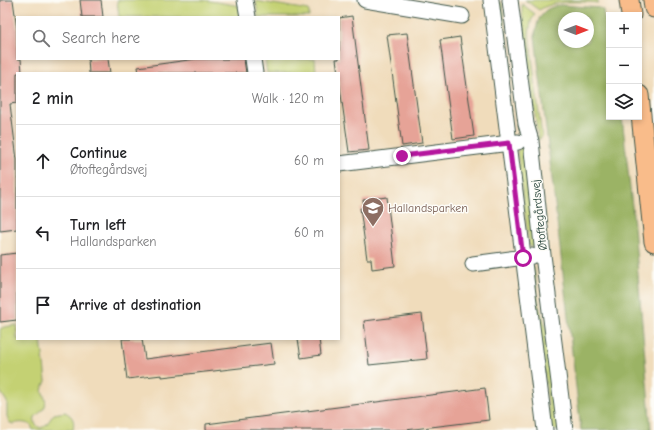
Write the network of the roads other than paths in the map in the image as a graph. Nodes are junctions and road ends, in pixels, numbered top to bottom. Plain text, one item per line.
1 (246, 0) edge
2 (365, 0) edge
3 (491, 0) edge
4 (510, 0) edge
5 (629, 0) edge
6 (653, 0) edge
7 (654, 8) edge
8 (631, 12) edge
9 (248, 16) edge
10 (462, 16) dead end
11 (253, 60) edge
12 (254, 72) edge
13 (642, 120) edge
14 (531, 141) junction
15 (509, 143) junction
16 (340, 164) edge
17 (654, 242) edge
18 (543, 254) junction
19 (523, 258) junction
20 (473, 264) dead end
21 (544, 430) edge
22 (565, 430) edge

1 - 9 street
2 - 10 street
3 - 15 street, Øtoftegårdsvej
4 - 14 street, Øtoftegårdsvej
5 - 8 main road
6 - 7 main road
11 - 12 street
13 - 17 main road
14 - 15 street
14 - 18 street, Øtoftegårdsvej
15 - 16 street
15 - 19 street, Øtoftegårdsvej
18 - 19 street
18 - 22 street, Øtoftegårdsvej
19 - 20 street
19 - 21 street, Øtoftegårdsvej

